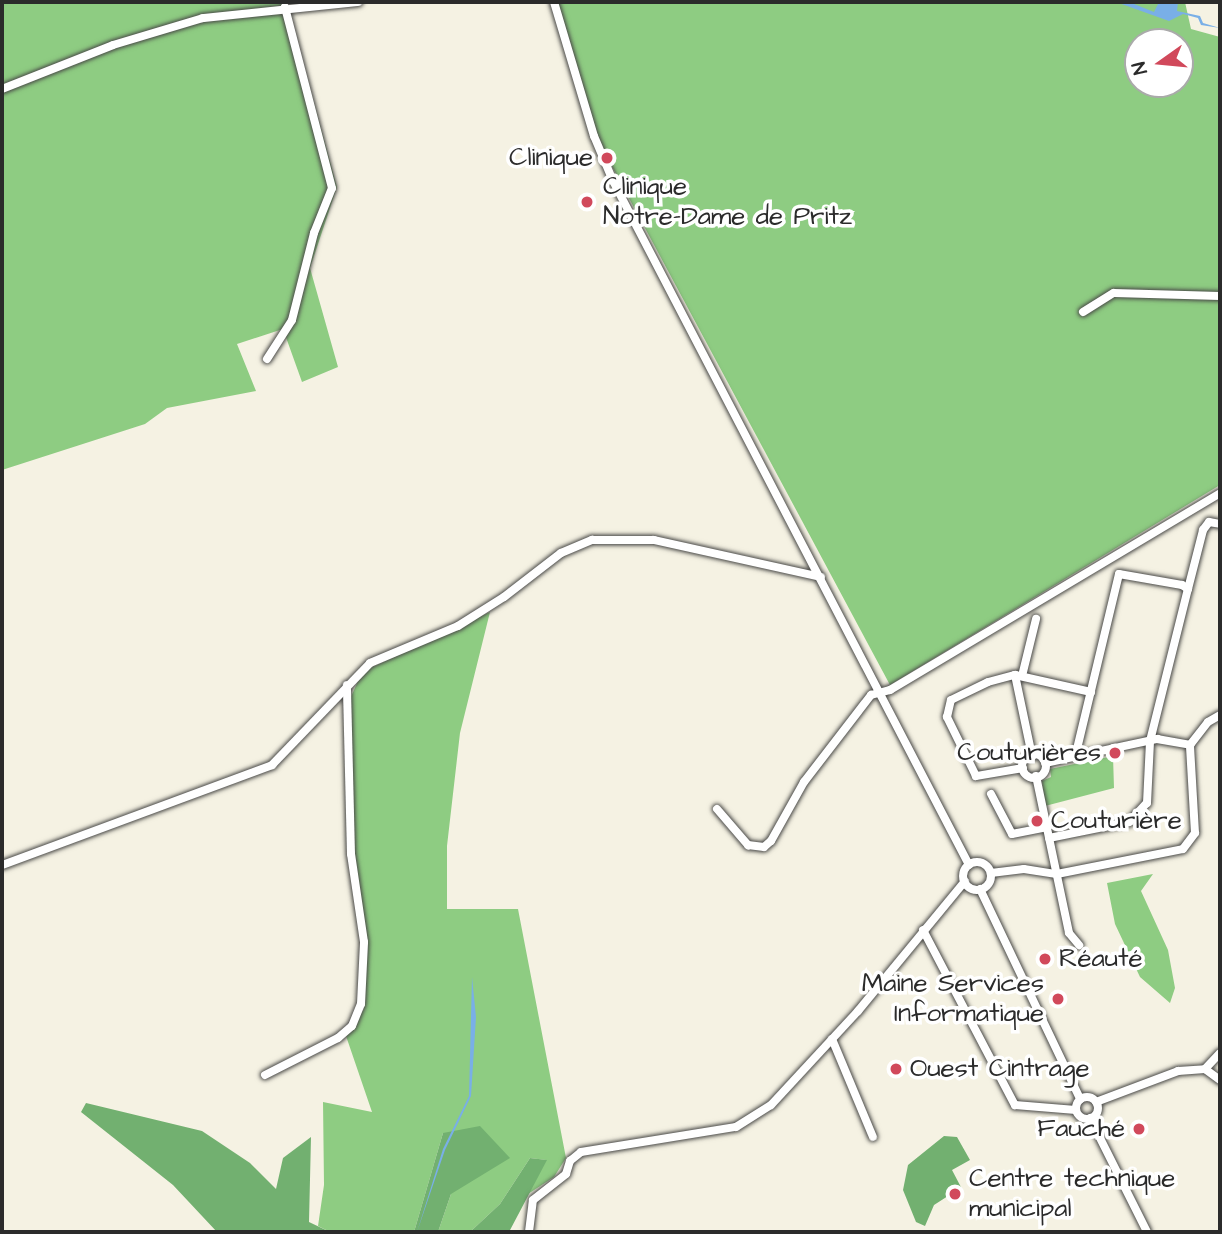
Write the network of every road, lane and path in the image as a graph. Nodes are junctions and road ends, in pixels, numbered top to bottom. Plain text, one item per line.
1 (358, 2) edge
2 (554, 2) edge
3 (285, 7) junction
4 (2, 89) edge
5 (1220, 296) edge
6 (1083, 312) dead end
7 (267, 359) dead end
8 (1220, 493) edge
9 (1220, 524) edge
10 (821, 577) junction
11 (1188, 589) junction
12 (1035, 619) dead end
13 (1019, 676) junction
14 (347, 685) junction
15 (878, 692) junction
16 (1091, 692) junction
17 (1220, 715) edge
18 (1150, 741) junction
19 (1190, 745) junction
20 (1032, 756) junction
21 (1075, 757) junction
22 (1045, 763) junction
23 (1023, 768) junction
24 (1036, 776) junction
25 (991, 794) dead end
26 (716, 809) dead end
27 (1047, 827) junction
28 (1049, 838) junction
29 (2, 865) edge
30 (969, 865) junction
31 (991, 873) junction
32 (1057, 874) junction
33 (965, 881) junction
34 (980, 889) junction
35 (923, 930) junction
36 (1079, 945) dead end
37 (832, 1039) junction
38 (1220, 1053) edge
39 (1205, 1069) junction
40 (265, 1075) dead end
41 (1220, 1080) edge
42 (1080, 1099) junction
43 (1096, 1102) junction
44 (1076, 1110) junction
45 (1090, 1118) junction
46 (873, 1138) dead end
47 (529, 1232) edge
48 (1147, 1232) edge

1 - 3 street
2 - 10 street
3 - 4 street
3 - 7 street
5 - 6 street
8 - 15 street
9 - 11 street
10 - 14 street
10 - 15 street
11 - 16 street
11 - 18 street
12 - 13 street
13 - 16 street
13 - 20 street
13 - 23 street
14 - 29 street
14 - 40 street
15 - 26 street
15 - 30 street
16 - 21 street
17 - 19 street
18 - 19 street
18 - 21 street
18 - 28 street
19 - 32 street
20 - 22 street
20 - 23 street
21 - 22 street
22 - 24 street
23 - 24 street
24 - 27 street
25 - 27 street
27 - 28 street
28 - 32 street
30 - 31 street
30 - 33 street
31 - 32 street
31 - 34 street
32 - 36 street
33 - 34 street
33 - 35 street
34 - 42 street
35 - 37 street
35 - 44 street
37 - 46 street
37 - 47 street
38 - 39 street
39 - 41 street
39 - 43 street
42 - 43 street
42 - 44 street
43 - 45 street
44 - 45 street
45 - 48 street

